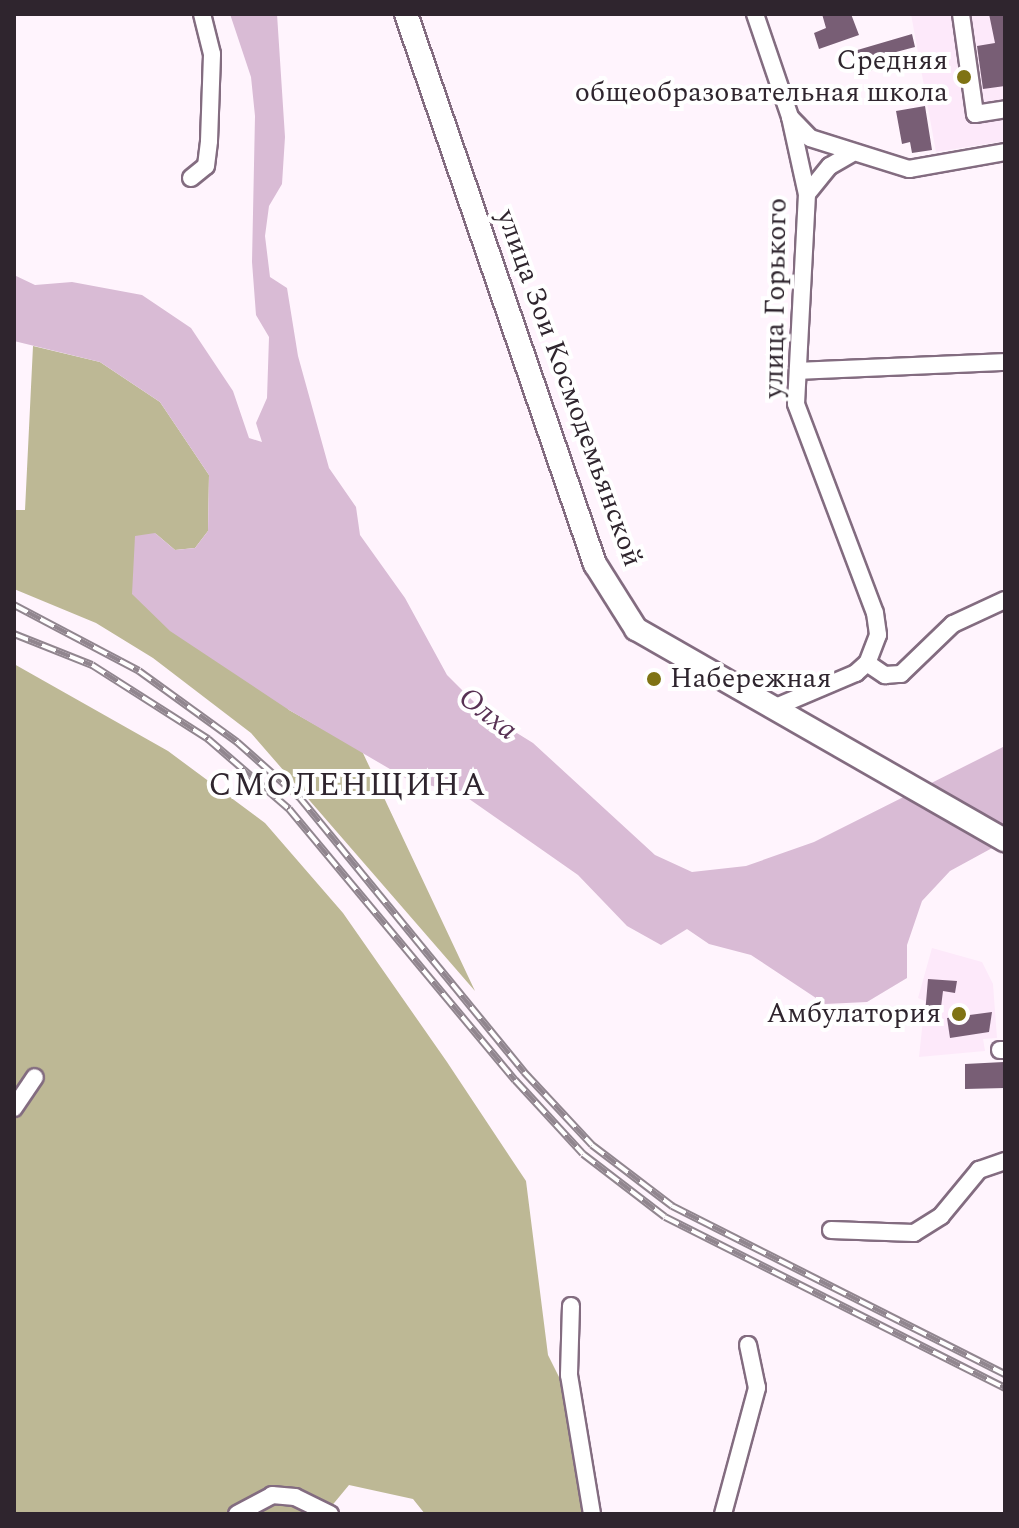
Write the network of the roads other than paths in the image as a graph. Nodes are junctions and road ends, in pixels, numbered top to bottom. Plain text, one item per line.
1 (202, 14) edge
2 (406, 14) edge
3 (755, 14) edge
4 (961, 14) edge
5 (1005, 109) edge
6 (790, 117) junction
7 (1005, 152) edge
8 (851, 154) junction
9 (191, 178) dead end
10 (807, 194) junction
11 (1005, 362) edge
12 (798, 371) junction
13 (1005, 600) edge
14 (867, 663) junction
15 (773, 708) junction
16 (1005, 840) edge
17 (35, 1077) dead end
18 (14, 1108) edge
19 (1005, 1161) edge
20 (831, 1230) dead end
21 (571, 1306) dead end
22 (748, 1345) dead end
23 (237, 1514) edge
24 (330, 1514) edge
25 (592, 1514) edge
26 (723, 1514) edge

1 - 9 street
2 - 15 main road, улица Зои Космодемьянской
3 - 6 street, улица Горького
4 - 5 street
6 - 8 street
6 - 10 street, улица Горького
7 - 8 street
8 - 10 street
10 - 12 street, улица Горького
11 - 12 street
12 - 14 street, улица Горького
13 - 14 street
14 - 15 street
15 - 16 main road, улица Зои Космодемьянской
17 - 18 street
19 - 20 street
21 - 25 street
22 - 26 street
23 - 24 street

